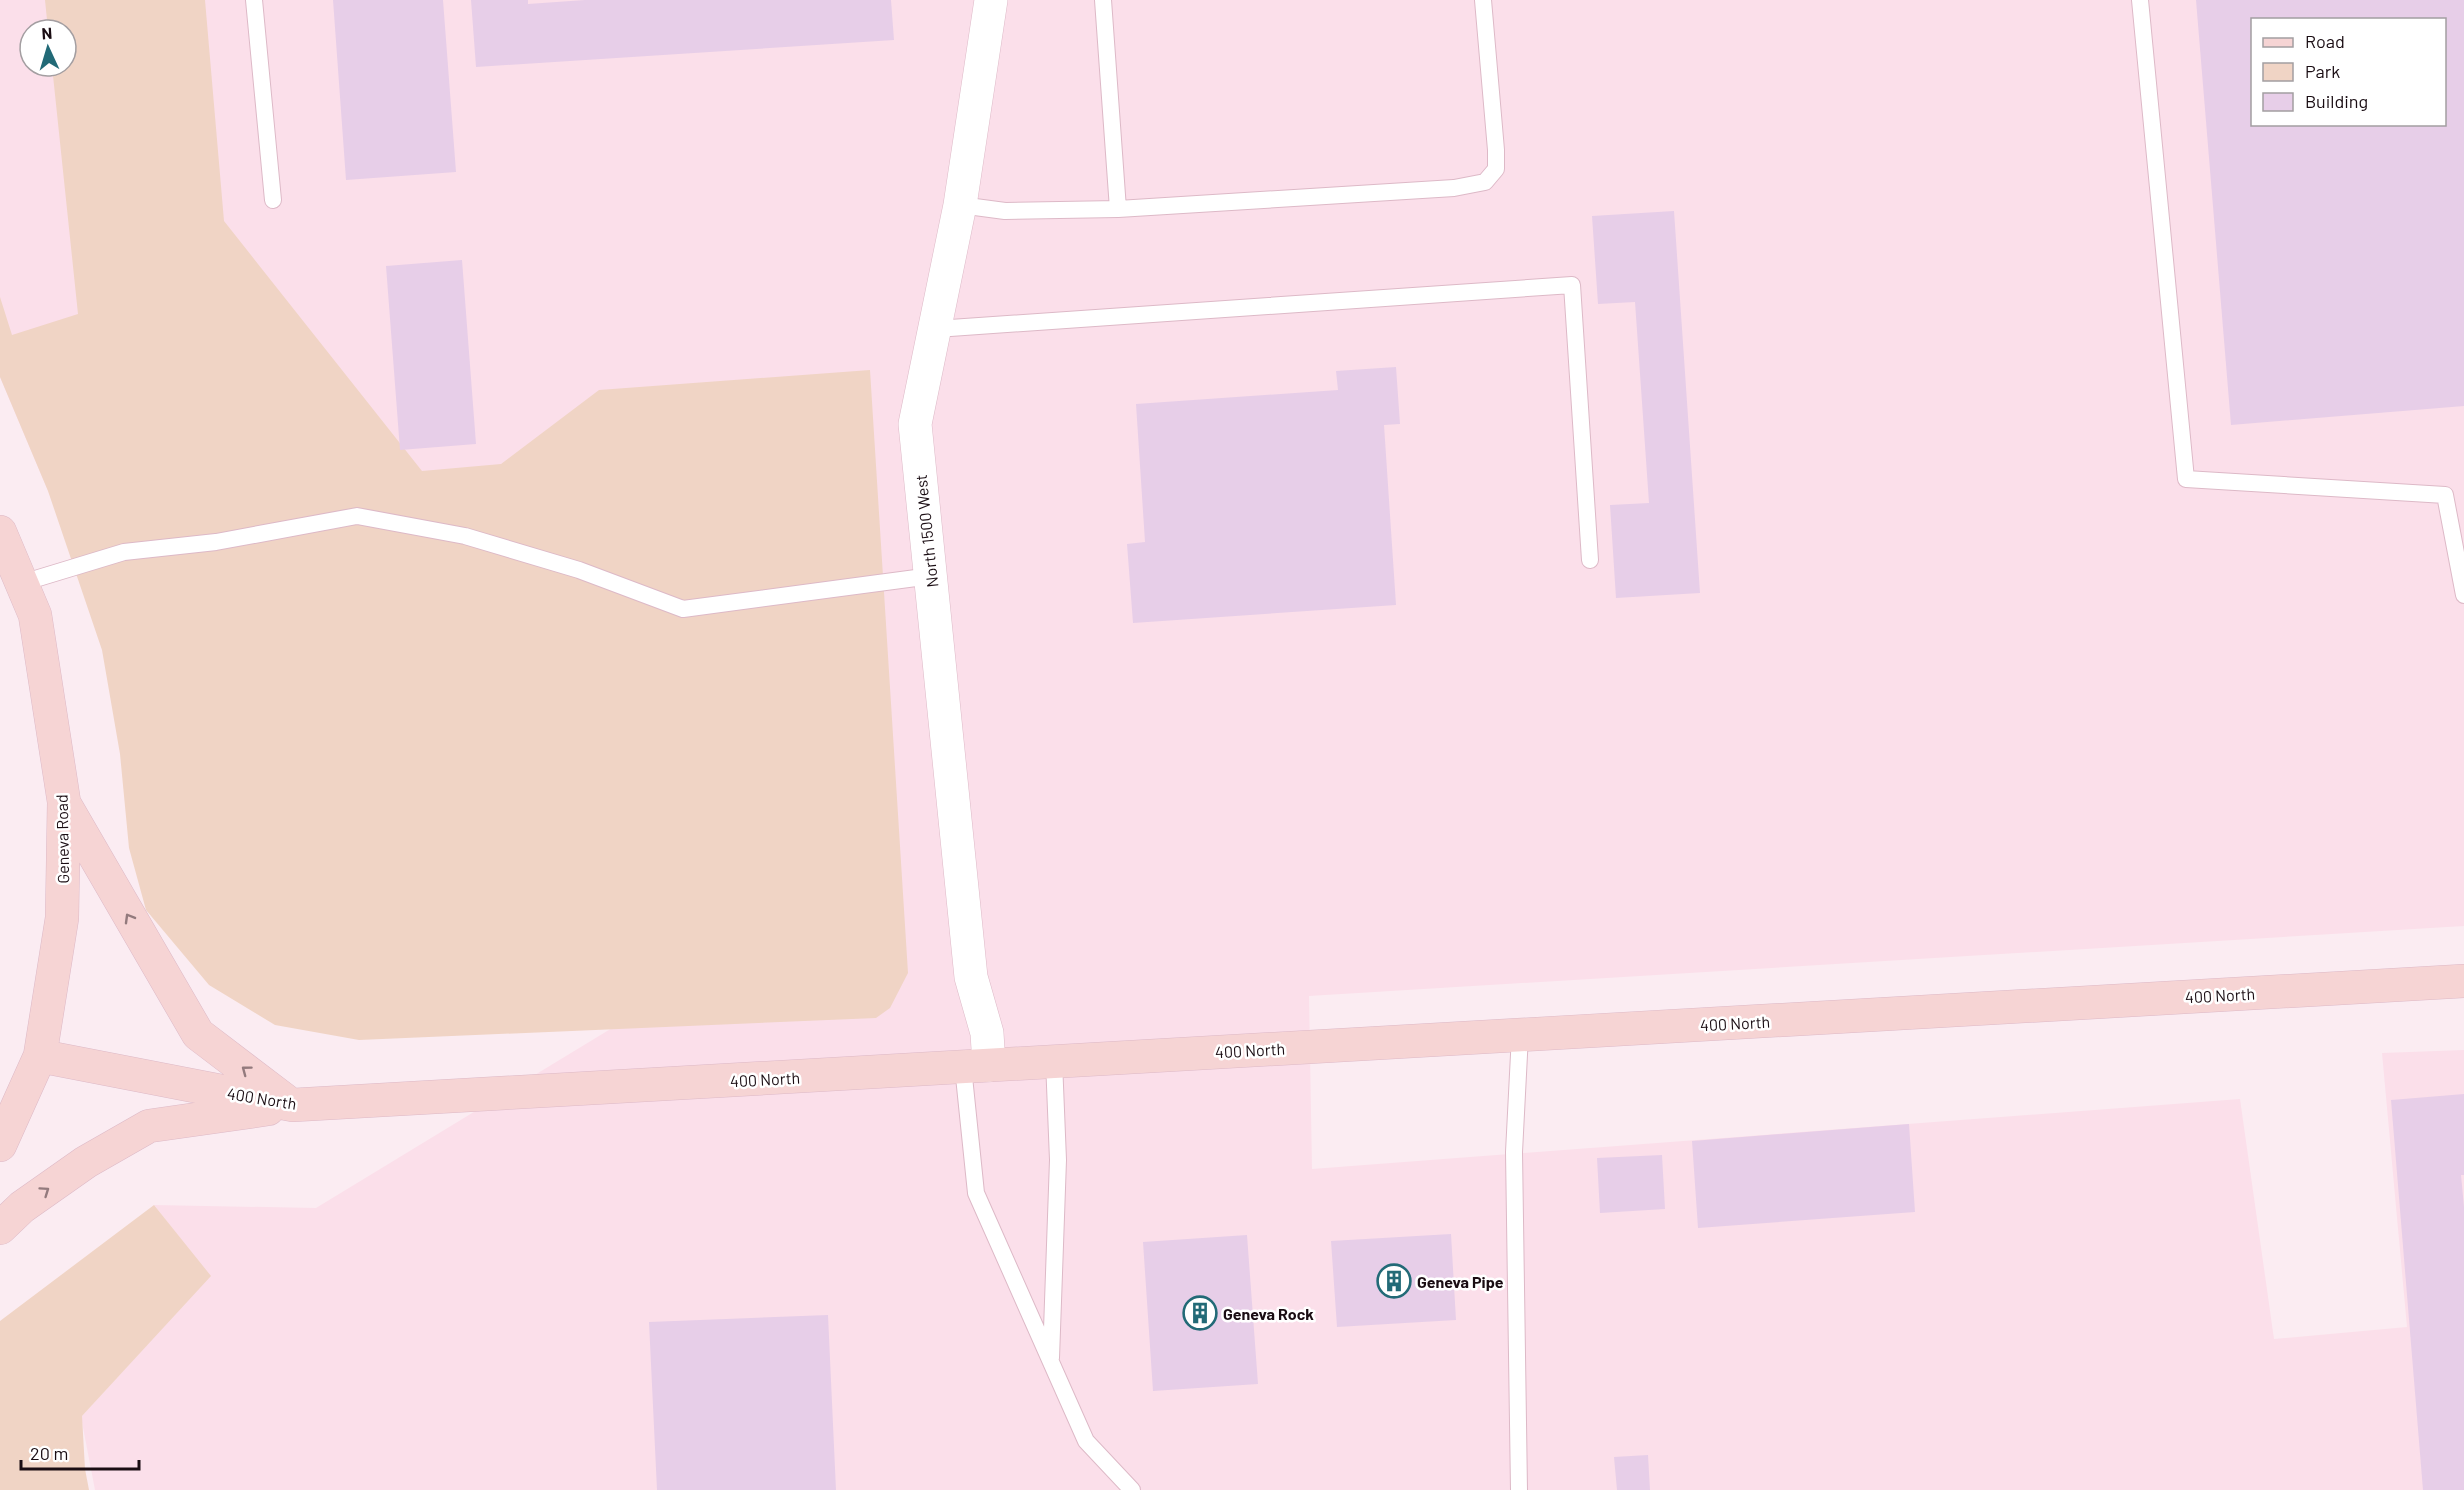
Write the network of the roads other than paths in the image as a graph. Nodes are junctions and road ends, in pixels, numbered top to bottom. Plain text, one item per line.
1 (254, 0) edge
2 (991, 0) edge
3 (1103, 0) edge
4 (1483, 0) edge
5 (2140, 0) edge
6 (273, 200) dead end
7 (960, 205) junction
8 (1118, 209) junction
9 (936, 329) junction
10 (0, 532) edge
11 (1590, 561) dead end
12 (931, 576) junction
13 (22, 583) junction
14 (2464, 595) edge
15 (64, 802) junction
16 (2464, 981) edge
17 (1520, 1035) junction
18 (40, 1056) junction
19 (1054, 1061) junction
20 (976, 1066) junction
21 (292, 1106) junction
22 (0, 1145) edge
23 (0, 1228) edge
24 (1051, 1362) junction
25 (1132, 1490) edge
26 (1519, 1490) edge

1 - 6 lane
2 - 7 street, North 1500 West
3 - 8 lane
4 - 8 lane
5 - 14 lane
7 - 8 lane
7 - 9 street, North 1500 West
9 - 11 lane
9 - 12 street, North 1500 West
10 - 13 main road, Geneva Road
12 - 13 lane
12 - 20 street, North 1500 West
13 - 15 main road, Geneva Road
15 - 18 main road, Geneva Road
21 -> 15 main road
16 - 17 main road, 400 North
17 - 19 main road, 400 North
17 - 26 lane
18 - 21 main road, 400 North
18 - 22 main road, Geneva Road
19 - 20 main road, 400 North
19 - 24 lane
20 - 21 main road, 400 North
20 - 24 lane
23 -> 21 main road
24 - 25 lane

